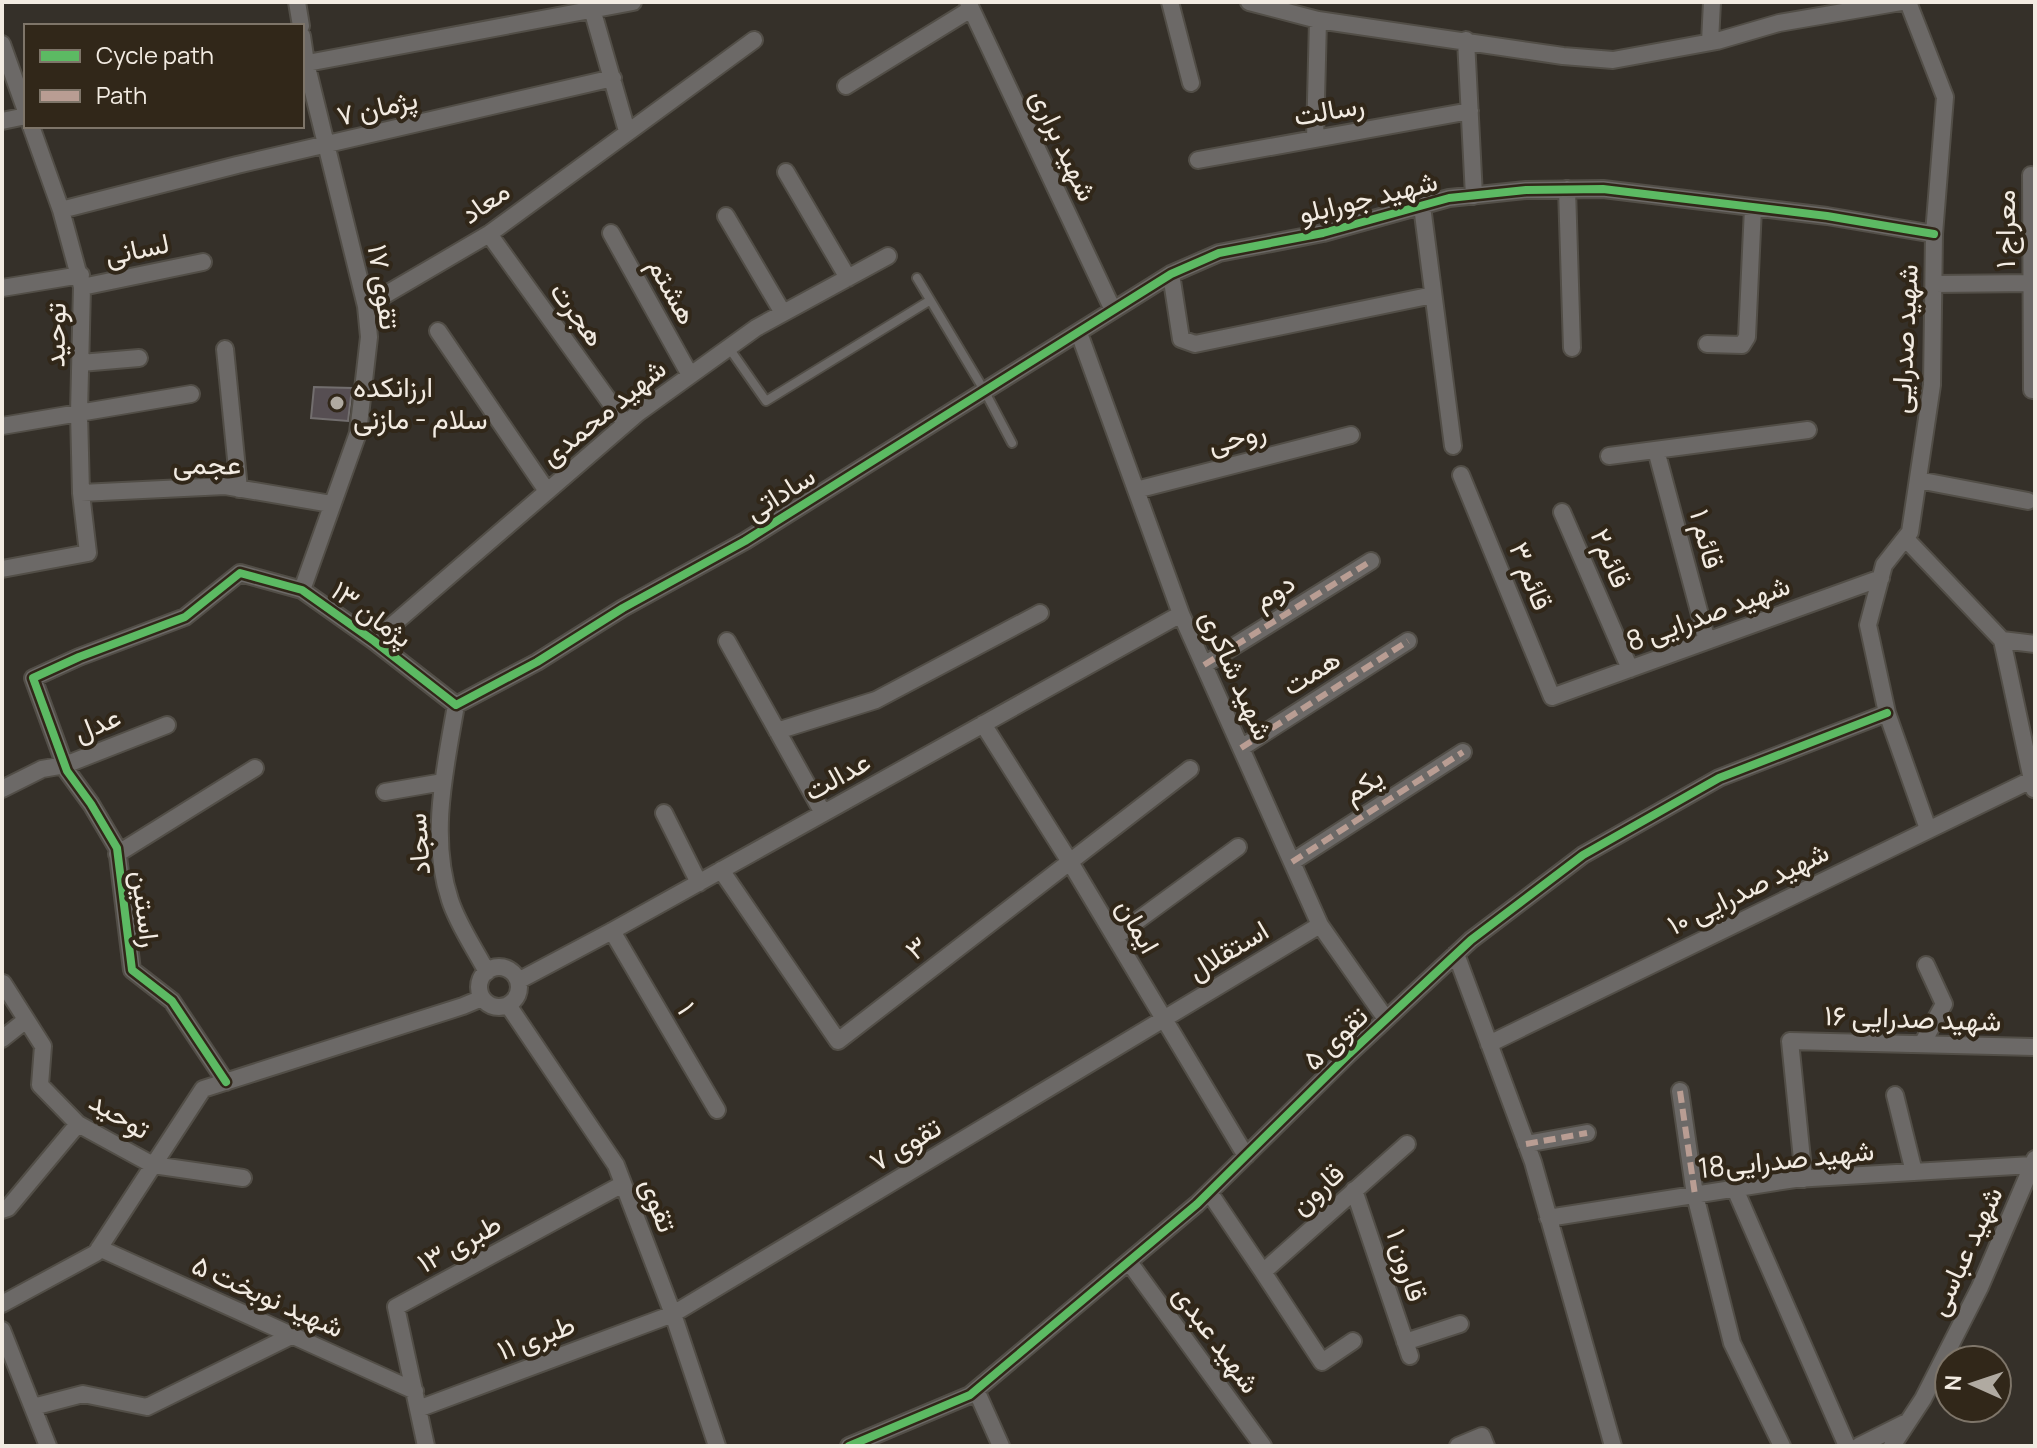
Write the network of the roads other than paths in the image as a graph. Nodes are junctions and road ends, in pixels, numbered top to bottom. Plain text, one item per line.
1 (297, 2) edge
2 (633, 2) edge
3 (1170, 2) edge
4 (1249, 2) edge
5 (1712, 2) edge
6 (1901, 2) edge
7 (1908, 2) edge
8 (591, 6) edge
9 (970, 6) edge
10 (1318, 20) junction
11 (301, 24) edge
12 (754, 40) dead end
13 (1466, 40) junction
14 (1710, 42) junction
15 (2, 44) edge
16 (304, 64) edge
17 (613, 78) junction
18 (1191, 83) dead end
19 (846, 86) dead end
20 (24, 108) edge
21 (1470, 111) junction
22 (24, 115) edge
23 (2, 121) edge
24 (32, 128) edge
25 (627, 131) junction
26 (1315, 139) junction
27 (327, 145) junction
28 (1198, 160) dead end
29 (786, 172) dead end
30 (2031, 175) dead end
31 (1567, 189) junction
32 (1474, 196) junction
33 (1422, 206) junction
34 (1753, 208) junction
35 (61, 210) junction
36 (726, 216) dead end
37 (611, 233) dead end
38 (489, 234) junction
39 (1934, 234) junction
40 (888, 256) dead end
41 (203, 262) dead end
42 (1171, 274) junction
43 (848, 278) junction
44 (917, 278) dead end
45 (81, 281) junction
46 (2033, 283) edge
47 (1934, 284) junction
48 (2, 288) edge
49 (1433, 295) junction
50 (929, 301) junction
51 (366, 306) junction
52 (1113, 310) junction
53 (783, 313) junction
54 (438, 331) dead end
55 (1079, 333) junction
56 (1707, 344) dead end
57 (729, 348) junction
58 (1572, 348) dead end
59 (225, 349) dead end
60 (139, 358) dead end
61 (81, 363) junction
62 (690, 375) junction
63 (984, 390) junction
64 (2032, 390) dead end
65 (191, 394) dead end
66 (79, 413) junction
67 (625, 423) junction
68 (2, 426) edge
69 (1808, 430) dead end
70 (1351, 435) dead end
71 (1012, 443) dead end
72 (1453, 446) dead end
73 (1656, 450) junction
74 (1609, 456) dead end
75 (1461, 475) dead end
76 (1918, 480) junction
77 (239, 489) junction
78 (1136, 490) junction
79 (547, 491) junction
80 (81, 493) junction
81 (2028, 501) dead end
82 (331, 504) junction
83 (1562, 512) dead end
84 (1905, 538) junction
85 (1371, 561) dead end
86 (2, 569) edge
87 (1881, 578) junction
88 (302, 590) junction
89 (1040, 613) dead end
90 (1181, 614) junction
91 (2002, 640) junction
92 (374, 641) junction
93 (727, 641) dead end
94 (1408, 641) dead end
95 (1707, 641) junction
96 (2035, 644) edge
97 (1204, 665) junction
98 (1630, 669) junction
99 (33, 678) joint
100 (1552, 697) joint
101 (459, 703) junction
102 (1887, 713) junction
103 (983, 724) junction
104 (167, 725) dead end
105 (777, 731) junction
106 (1241, 748) junction
107 (1463, 752) dead end
108 (65, 765) junction
109 (255, 768) dead end
110 (1190, 769) dead end
111 (443, 782) junction
112 (2033, 785) edge
113 (2, 789) edge
114 (385, 792) dead end
115 (664, 813) dead end
116 (823, 813) junction
117 (1928, 829) junction
118 (1238, 847) dead end
119 (117, 854) junction
120 (1070, 862) junction
121 (1292, 862) junction
122 (721, 870) junction
123 (699, 883) junction
124 (1320, 925) junction
125 (612, 931) junction
126 (1115, 937) junction
127 (1456, 954) junction
128 (1926, 965) dead end
129 (487, 972) junction
130 (518, 981) junction
131 (3, 983) edge
132 (482, 998) junction
133 (508, 1005) junction
134 (1163, 1019) junction
135 (1386, 1019) junction
136 (26, 1020) junction
137 (2, 1039) edge
138 (1489, 1044) junction
139 (1922, 1044) junction
140 (2035, 1047) edge
141 (226, 1082) junction
142 (1680, 1091) dead end
143 (1895, 1095) dead end
144 (717, 1110) dead end
145 (78, 1124) junction
146 (1587, 1133) dead end
147 (1407, 1144) dead end
148 (1526, 1144) junction
149 (1246, 1156) junction
150 (2034, 1162) edge
151 (153, 1165) junction
152 (1914, 1172) junction
153 (243, 1178) dead end
154 (1804, 1179) junction
155 (623, 1184) junction
156 (1735, 1189) junction
157 (1354, 1190) junction
158 (1209, 1192) junction
159 (1695, 1195) junction
160 (2, 1210) edge
161 (1548, 1218) junction
162 (99, 1248) junction
163 (1129, 1262) junction
164 (1263, 1272) junction
165 (2, 1304) edge
166 (673, 1314) junction
167 (1460, 1324) dead end
168 (2, 1330) edge
169 (293, 1335) junction
170 (1353, 1341) dead end
171 (976, 1390) junction
172 (415, 1391) junction
173 (33, 1407) junction
174 (418, 1409) junction
175 (1908, 1421) junction
176 (857, 1445) edge
177 (48, 1446) edge
178 (426, 1446) edge
179 (717, 1446) edge
180 (1001, 1446) edge
181 (1263, 1446) edge
182 (1458, 1446) edge
183 (1486, 1446) edge
184 (1613, 1446) edge
185 (1782, 1446) edge
186 (1847, 1446) edge
187 (1859, 1446) edge
188 (1892, 1446) edge

1 - 11 street
2 - 8 street
3 - 18 street
4 - 10 street
5 - 14 street
6 - 14 street
7 - 39 street, شهید صدرایی
8 - 16 street
8 - 17 street
9 - 19 street
9 - 52 street, شهید براری
10 - 13 street
10 - 26 street
12 - 25 street, معاد
13 - 14 street
13 - 21 street
15 - 20 street
16 - 27 street, تقوی ۱۷
17 - 25 street
17 - 27 street, پژمان ۷
21 - 26 street, رسالت
21 - 32 street
22 - 23 street
24 - 35 street, توحید
25 - 38 street, معاد
26 - 28 street, رسالت
27 - 35 street, پژمان ۷
27 - 51 street, تقوی ۱۷
29 - 43 street
30 - 46 street, معراج ۱
31 - 32 street, شهید جورابلو
31 - 34 street, شهید جورابلو
31 - 58 street
32 - 33 street, شهید جورابلو
33 - 42 street, شهید جورابلو
33 - 49 street
34 - 39 street, شهید جورابلو
34 - 56 street
35 - 45 street, توحید
36 - 53 street
37 - 62 street, هشتم
38 - 51 street, معاد
38 - 67 street, هجرت
39 - 47 street, شهید صدرایی
40 - 43 street, شهید محمدی
41 - 45 street, لسانی
42 - 49 street
42 - 52 street, شهید جورابلو
43 - 53 street, شهید محمدی
44 - 50 lane
45 - 48 street, لسانی
45 - 61 street, توحید
46 - 47 street
46 - 64 street, معراج ۱
47 - 76 street, شهید صدرایی
49 - 72 street
50 - 57 lane
50 - 63 lane
51 - 82 street, تقوی ۱۷
52 - 55 street, ساداتی
53 - 57 street, شهید محمدی
54 - 79 street
55 - 63 street, ساداتی
55 - 78 street, شهید شاکری
57 - 62 street, شهید محمدی
59 - 77 street
60 - 61 street
61 - 66 street, توحید
62 - 67 street, شهید محمدی
63 - 71 lane
63 - 101 street, ساداتی
65 - 66 street
66 - 68 street
66 - 80 street, توحید
67 - 79 street, شهید محمدی
69 - 73 street
70 - 78 street, روحی
73 - 74 street
73 - 95 street, قائم ۱
75 - 100 street, قائم ۳
76 - 81 street
76 - 84 street, شهید صدرایی
77 - 80 street, عجمی
77 - 82 street, عجمی
78 - 90 street, شهید شاکری
79 - 92 street, شهید محمدی
80 - 86 street, توحید
82 - 88 street, تقوی ۱۷
83 - 98 street, قائم۲
84 - 87 street, شهید صدرایی
84 - 91 street
85 - 97 street, دوم
87 - 95 street, شهید صدرایی 8
87 - 102 street, شهید صدرایی
88 - 92 street, پژمان ۱۳
88 - 99 street, پژمان ۱۳
89 - 105 street
90 - 97 street, شهید شاکری
90 - 103 street, عدالت
91 - 96 street
91 - 112 street
92 - 101 street, پژمان ۱۳
93 - 105 street
94 - 106 street, همت
95 - 98 street, شهید صدرایی 8
97 - 106 street, شهید شاکری
98 - 100 street, شهید صدرایی 8
99 - 108 street, راستین
101 - 111 street, سجاد
102 - 117 street, شهید صدرایی
102 - 127 street, تقوی ۵
103 - 116 street, عدالت
103 - 120 street, ایمان
104 - 108 street, عدل
105 - 116 street
106 - 121 street, شهید شاکری
107 - 121 street, یکم
108 - 113 street, عدل
108 - 119 street, راستین
109 - 119 street
110 - 120 street, ۳
111 - 114 street
111 - 129 street, سجاد
112 - 117 street, شهید صدرایی ۱۰
115 - 123 street
116 - 122 street, عدالت
117 - 138 street, شهید صدرایی ۱۰
118 - 126 street
119 - 141 street, راستین
120 - 122 street, ۳
120 - 126 street, ایمان
121 - 124 street, شهید شاکری
122 - 123 street, عدالت
123 - 125 street, عدالت
124 - 134 street, استقلال
124 - 135 street, شهید شاکری
125 - 130 street, عدالت
125 - 144 street, ۱
126 - 134 street, ایمان
127 - 135 street, تقوی ۵
127 - 138 street
128 - 139 street
129 - 130 street
129 - 132 street
130 - 133 street
131 - 136 street, توحید
132 - 133 street
132 - 141 street
133 - 155 street, تقوی
134 - 149 street, ایمان
134 - 166 street, تقوی ۷
135 - 149 street, تقوی ۵
136 - 137 street
136 - 145 street, توحید
138 - 148 street
139 - 140 street, شهید صدرایی ۱۶
139 - 154 street, شهید صدرایی ۱۶
141 - 151 street
142 - 159 street
143 - 152 street
145 - 151 street, توحید
145 - 160 street
146 - 148 street
147 - 157 street, قارون
148 - 161 street
149 - 158 street, تقوی ۵
150 - 152 street, شهید صدرایی18
150 - 175 street, شهید عباسی
151 - 153 street
151 - 162 street
152 - 154 street, شهید صدرایی18
154 - 156 street, شهید صدرایی18
155 - 166 street, تقوی
155 - 172 street, طبری ۱۳
156 - 159 street, شهید صدرایی18
156 - 186 street
157 - 164 street, قارون
157 - 167 street, قارون ۱
158 - 163 street, تقوی ۵
158 - 164 street
159 - 161 street, شهید صدرایی18
159 - 185 street
161 - 184 street
162 - 165 street
162 - 169 street, شهید نوبخت ۵
163 - 171 street, تقوی ۵
163 - 181 street, شهید عبدی
164 - 170 street
166 - 174 street, طبری ۱۱
166 - 179 street, تقوی
168 - 173 street
169 - 172 street, شهید نوبخت ۵
169 - 173 street
171 - 176 street, تقوی ۵
171 - 180 street
172 - 174 street
173 - 177 street
174 - 178 street
175 - 187 street
175 - 188 street, شهید عباسی
182 - 183 street

